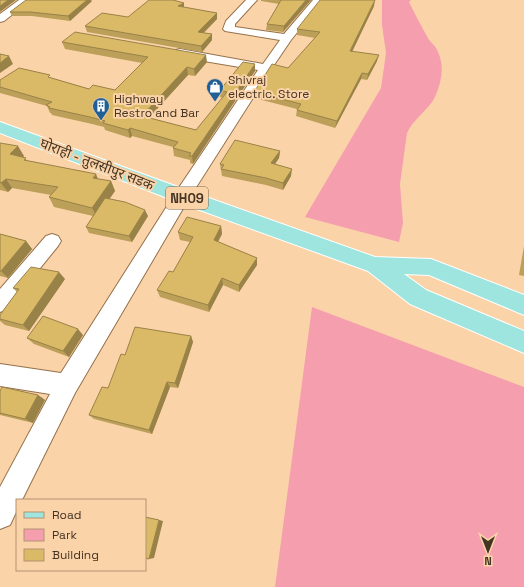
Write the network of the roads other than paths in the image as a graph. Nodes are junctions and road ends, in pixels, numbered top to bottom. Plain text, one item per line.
1 (26, 0) edge
2 (252, 0) edge
3 (318, 0) edge
4 (0, 19) edge
5 (287, 38) junction
6 (172, 51) edge
7 (266, 68) junction
8 (0, 127) edge
9 (182, 196) junction
10 (52, 241) dead end
11 (375, 265) junction
12 (0, 303) edge
13 (524, 305) edge
14 (524, 342) edge
15 (0, 375) edge
16 (67, 385) junction
17 (0, 515) edge

1 - 4 street
2 - 5 street
3 - 5 street
5 - 7 street
6 - 7 street
7 - 9 street
8 - 9 main road, घोराही - तुलसीपुर सडक / NH09
9 - 11 main road, घोराही - तुलसीपुर सडक / NH09
9 - 16 street
10 - 12 street
11 - 13 main road, घोराही - तुलसीपुर सडक / NH09
11 - 14 main road, घोराही - तुलसीपुर सडक / NH09
15 - 16 street
16 - 17 street

